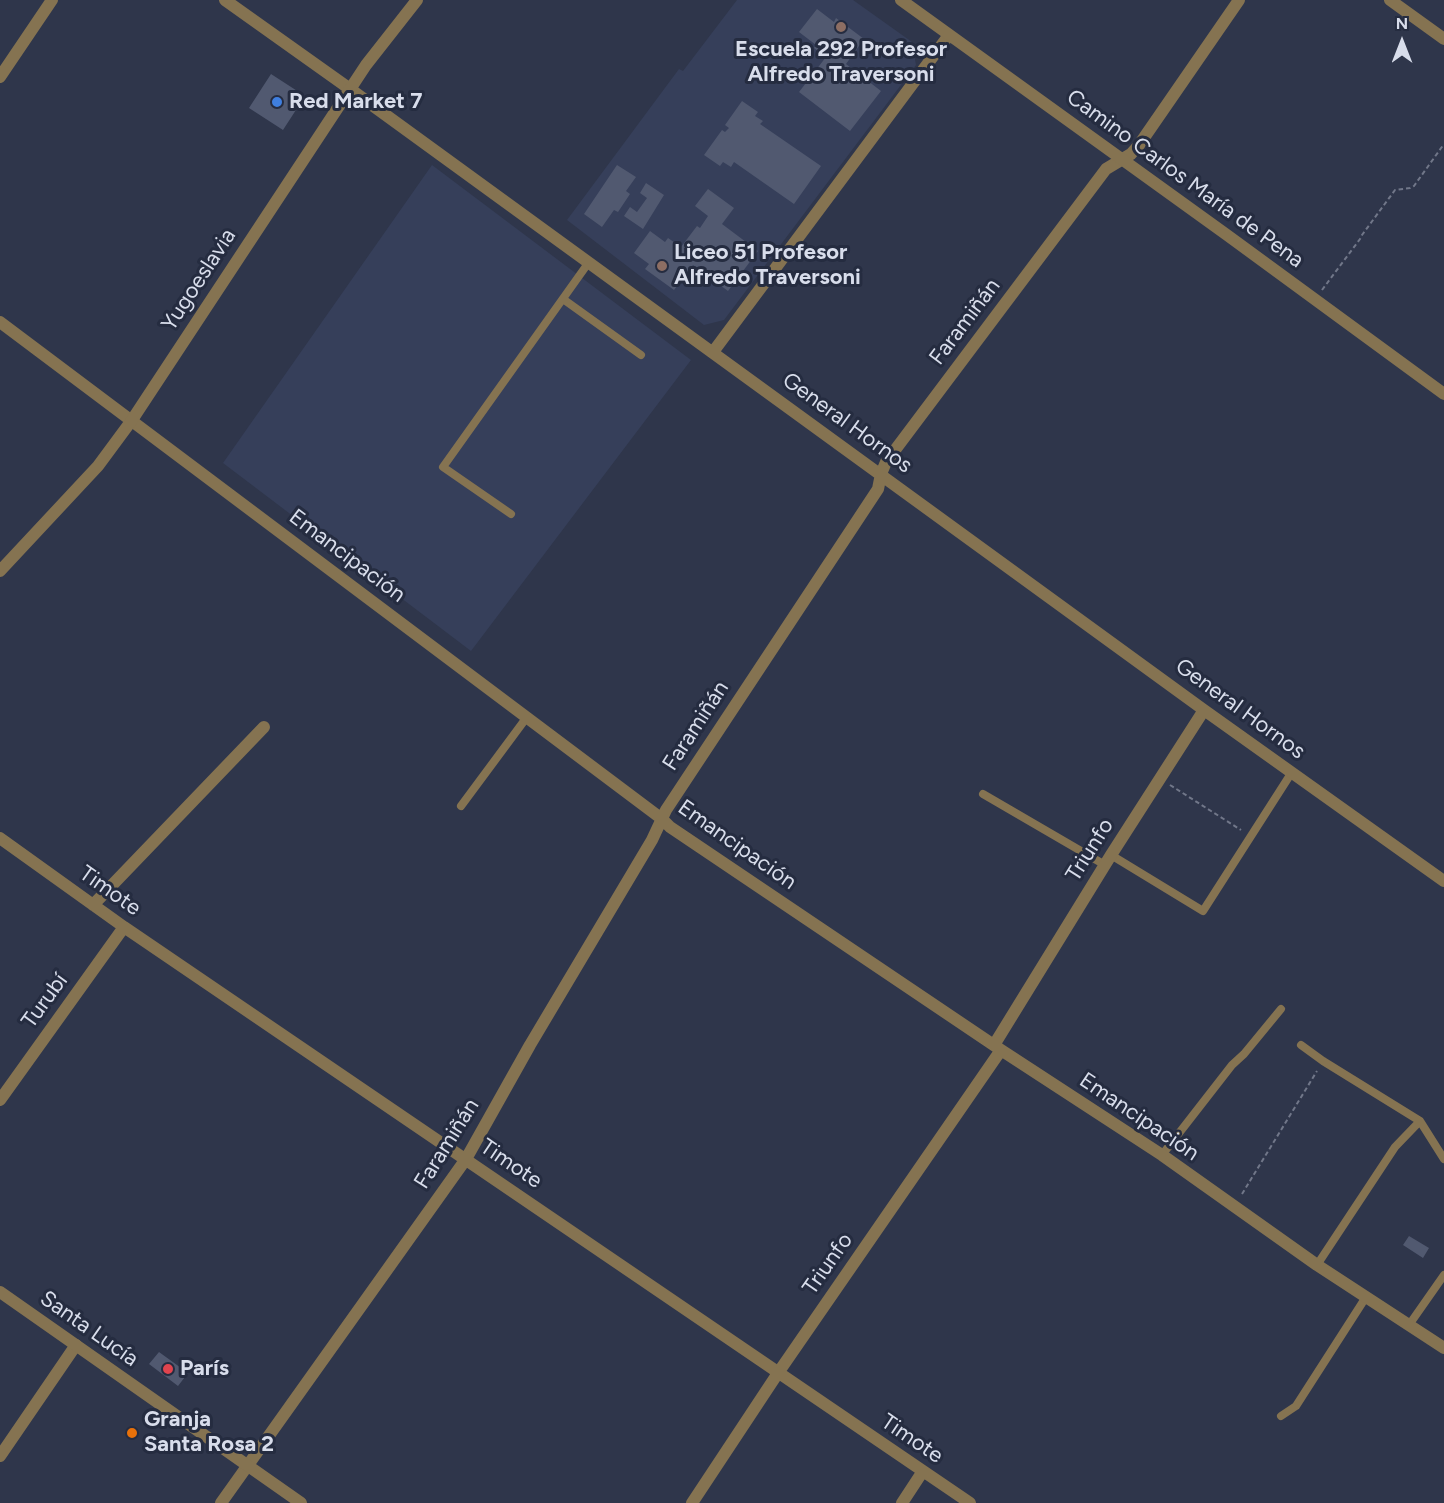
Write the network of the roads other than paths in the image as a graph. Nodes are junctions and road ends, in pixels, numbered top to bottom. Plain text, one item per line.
1 (52, 0) edge
2 (225, 0) edge
3 (417, 0) edge
4 (901, 0) edge
5 (1239, 0) edge
6 (1390, 0) edge
7 (949, 35) junction
8 (1444, 39) edge
9 (0, 76) edge
10 (350, 88) junction
11 (1122, 159) junction
12 (589, 262) junction
13 (563, 298) junction
14 (0, 322) edge
15 (713, 352) junction
16 (641, 355) dead end
17 (1444, 394) edge
18 (132, 420) junction
19 (881, 474) junction
20 (511, 514) dead end
21 (0, 571) edge
22 (1204, 710) junction
23 (526, 717) junction
24 (264, 727) dead end
25 (1292, 772) junction
26 (984, 794) dead end
27 (461, 806) dead end
28 (662, 819) junction
29 (0, 838) edge
30 (1108, 860) junction
31 (1444, 880) edge
32 (93, 905) junction
33 (124, 927) junction
34 (1281, 1009) dead end
35 (1300, 1045) dead end
36 (997, 1048) junction
37 (0, 1100) edge
38 (1420, 1121) junction
39 (1162, 1155) junction
40 (466, 1159) junction
41 (1444, 1159) edge
42 (1317, 1265) junction
43 (1444, 1275) edge
44 (0, 1292) edge
45 (1366, 1297) junction
46 (1409, 1325) junction
47 (76, 1345) junction
48 (1444, 1348) edge
49 (778, 1373) junction
50 (1281, 1416) dead end
51 (0, 1456) edge
52 (247, 1466) junction
53 (923, 1471) junction
54 (221, 1503) edge
55 (301, 1503) edge
56 (692, 1503) edge
57 (902, 1503) edge
58 (970, 1503) edge

1 - 9 street
2 - 10 street, General Hornos
3 - 10 street, Yugoeslavia
4 - 7 street, Camino Carlos María de Pena
5 - 11 street, Faramiñán
6 - 8 street
7 - 11 street, Camino Carlos María de Pena
7 - 15 street
10 - 12 street, General Hornos
10 - 18 street, Yugoeslavia
11 - 17 street, Camino Carlos María de Pena
11 - 19 street, Faramiñán
12 - 13 lane
12 - 15 street, General Hornos
13 - 16 lane
13 - 20 lane
14 - 18 street, Emancipación
15 - 19 street, General Hornos
18 - 21 street, Yugoeslavia
18 - 23 street, Emancipación
19 - 22 street, General Hornos
19 - 28 street, Faramiñán
22 - 25 street, General Hornos
22 - 30 street, Triunfo
23 - 27 lane
23 - 28 street, Emancipación
24 - 32 street
25 - 30 lane
25 - 31 street, General Hornos
26 - 30 lane
28 - 36 street, Emancipación
28 - 40 street, Faramiñán
29 - 32 street, Timote
30 - 36 street, Triunfo
32 - 33 street, Timote
33 - 37 street, Turubí
33 - 40 street, Timote
34 - 39 lane
35 - 38 lane
36 - 39 street, Emancipación
36 - 49 street, Triunfo
38 - 41 lane
38 - 42 lane
39 - 42 street, Emancipación
40 - 49 street, Timote
40 - 52 street, Faramiñán
42 - 45 street, Emancipación
43 - 46 lane
44 - 47 street, Santa Lucía
45 - 46 street, Emancipación
45 - 50 lane
46 - 48 street, Emancipación
47 - 51 street
47 - 52 street, Santa Lucía
49 - 53 street, Timote
49 - 56 street, Triunfo
52 - 54 street, Faramiñán
52 - 55 street, Santa Lucía
53 - 57 street
53 - 58 street, Timote

